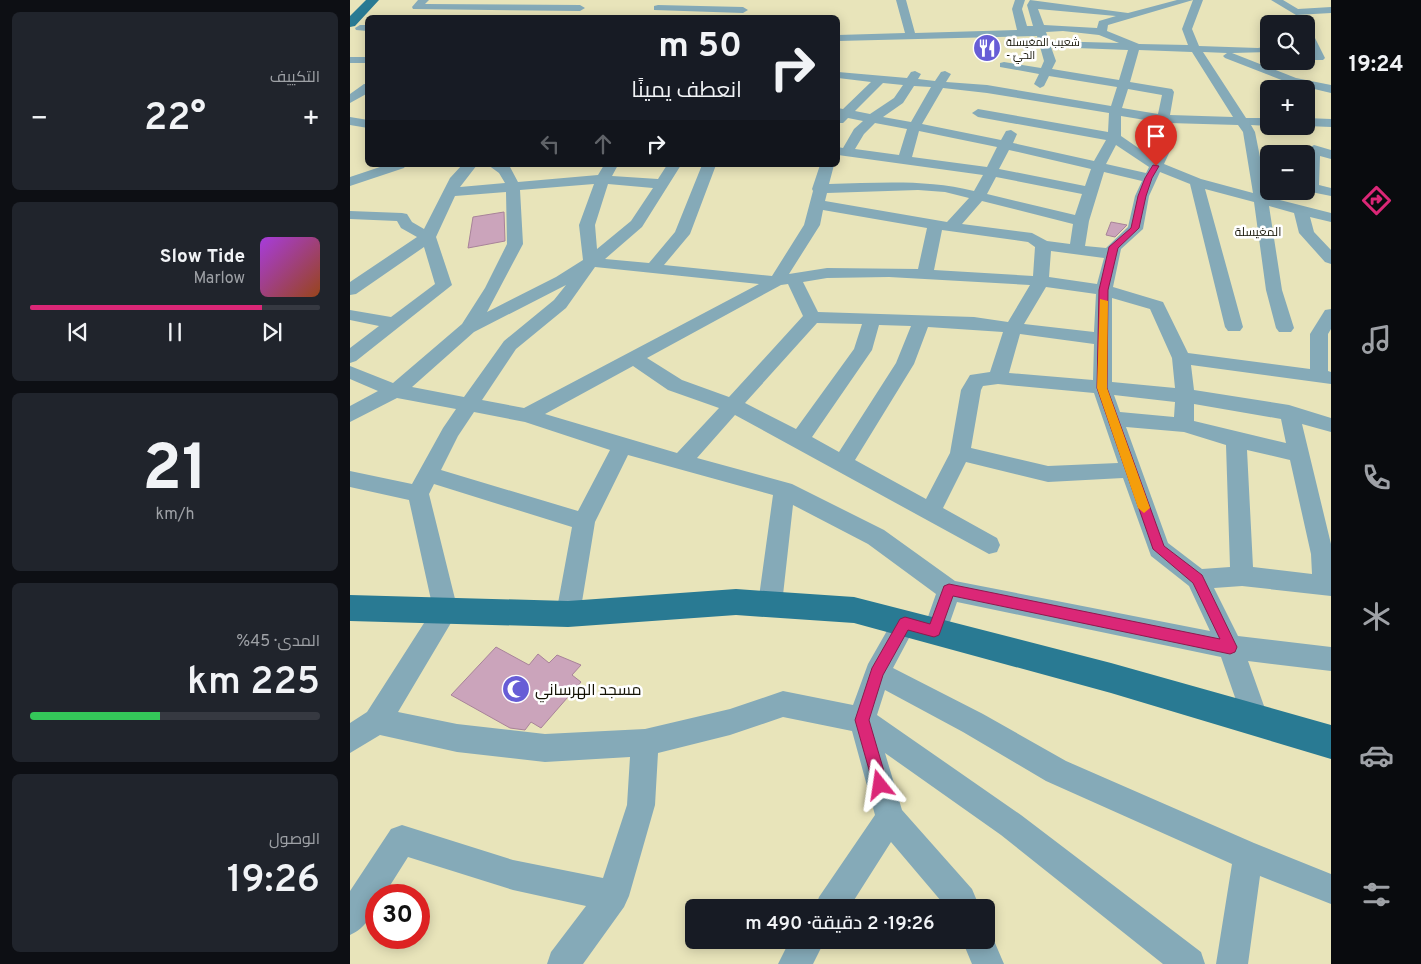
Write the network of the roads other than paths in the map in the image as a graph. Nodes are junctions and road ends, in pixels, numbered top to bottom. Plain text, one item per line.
1 (362, 0) edge
2 (373, 0) edge
3 (387, 0) edge
4 (424, 0) edge
5 (901, 0) edge
6 (1020, 0) edge
7 (1188, 0) edge
8 (1198, 0) edge
9 (1292, 0) edge
10 (1278, 1) edge
11 (1034, 2) edge
12 (1165, 2) edge
13 (661, 4) edge
14 (469, 5) edge
15 (539, 7) junction
16 (742, 9) edge
17 (1331, 10) edge
18 (350, 11) edge
19 (1296, 12) junction
20 (1133, 14) junction
21 (366, 15) edge
22 (371, 15) edge
23 (459, 15) edge
24 (533, 15) edge
25 (576, 15) edge
26 (652, 15) edge
27 (1298, 15) edge
28 (363, 23) edge
29 (1023, 31) junction
30 (1100, 32) junction
31 (911, 37) junction
32 (350, 38) edge
33 (840, 38) edge
34 (1040, 44) junction
35 (1134, 46) junction
36 (1195, 49) junction
37 (1213, 50) junction
38 (1260, 51) edge
39 (1315, 52) edge
40 (1315, 57) edge
41 (1319, 58) junction
42 (350, 60) edge
43 (365, 60) edge
44 (1331, 60) edge
45 (1004, 65) junction
46 (948, 71) dead end
47 (1046, 72) junction
48 (840, 75) edge
49 (912, 77) junction
50 (881, 78) junction
51 (1083, 78) junction
52 (938, 83) junction
53 (1123, 84) junction
54 (1331, 89) edge
55 (365, 90) edge
56 (986, 90) junction
57 (1033, 98) junction
58 (350, 99) edge
59 (1074, 105) junction
60 (1115, 112) junction
61 (978, 114) junction
62 (840, 116) edge
63 (873, 118) junction
64 (1163, 119) junction
65 (1019, 120) junction
66 (350, 121) edge
67 (1260, 122) edge
68 (1315, 122) edge
69 (1244, 123) junction
70 (1331, 123) edge
71 (365, 124) edge
72 (915, 126) junction
73 (960, 135) junction
74 (1114, 137) junction
75 (1059, 142) junction
76 (1004, 145) junction
77 (1315, 149) edge
78 (842, 152) edge
79 (1331, 155) edge
80 (904, 161) junction
81 (1099, 165) junction
82 (951, 166) junction
83 (393, 167) edge
84 (468, 167) edge
85 (499, 167) edge
86 (576, 167) edge
87 (610, 167) edge
88 (673, 167) edge
89 (708, 167) edge
90 (826, 167) edge
91 (1260, 167) edge
92 (993, 172) junction
93 (1152, 172) junction
94 (603, 179) junction
95 (576, 180) junction
96 (350, 182) edge
97 (1042, 182) junction
98 (1196, 182) junction
99 (661, 184) junction
100 (512, 186) junction
101 (945, 188) junction
102 (1315, 189) edge
103 (451, 192) junction
104 (1092, 192) junction
105 (1331, 192) edge
106 (818, 196) junction
107 (978, 197) junction
108 (1260, 198) edge
109 (1261, 200) edge
110 (1267, 200) edge
111 (1301, 211) junction
112 (1038, 212) junction
113 (350, 215) edge
114 (1331, 218) edge
115 (1081, 221) junction
116 (943, 226) junction
117 (428, 237) junction
118 (1037, 242) junction
119 (1077, 250) junction
120 (1112, 254) junction
121 (1331, 259) edge
122 (591, 262) junction
123 (653, 268) junction
124 (925, 274) junction
125 (786, 281) junction
126 (1041, 281) junction
127 (350, 290) edge
128 (1104, 290) junction
129 (1331, 314) edge
130 (350, 315) edge
131 (812, 317) junction
132 (872, 320) junction
133 (922, 321) junction
134 (394, 323) junction
135 (1234, 327) dead end
136 (468, 328) junction
137 (1012, 328) junction
138 (1285, 328) dead end
139 (1103, 339) junction
140 (350, 357) edge
141 (634, 358) junction
142 (1181, 358) junction
143 (350, 372) edge
144 (1325, 377) edge
145 (998, 378) junction
146 (1102, 388) junction
147 (395, 391) junction
148 (1185, 396) junction
149 (470, 404) junction
150 (734, 406) junction
151 (1289, 412) junction
152 (350, 415) edge
153 (526, 415) junction
154 (1113, 419) junction
155 (1184, 425) junction
156 (1331, 425) edge
157 (799, 440) junction
158 (1236, 440) junction
159 (622, 446) junction
160 (960, 453) junction
161 (1299, 454) junction
162 (681, 462) junction
163 (843, 463) junction
164 (1130, 470) junction
165 (429, 474) junction
166 (350, 479) edge
167 (784, 490) junction
168 (418, 494) junction
169 (930, 512) junction
170 (584, 522) junction
171 (989, 545) dead end
172 (1242, 576) junction
173 (1198, 579) junction
174 (1328, 586) edge
175 (949, 590) junction
176 (770, 604) junction
177 (350, 608) edge
178 (446, 611) junction
179 (568, 614) junction
180 (905, 623) junction
181 (934, 631) junction
182 (1230, 647) junction
183 (1331, 659) edge
184 (877, 673) junction
185 (377, 720) junction
186 (862, 720) junction
187 (1256, 720) junction
188 (350, 740) edge
189 (1331, 742) edge
190 (645, 743) junction
191 (890, 818) junction
192 (1248, 856) junction
193 (1331, 889) edge
194 (613, 896) junction
195 (836, 899) edge
196 (961, 899) edge
197 (350, 919) edge
198 (803, 949) edge
199 (982, 949) edge
200 (563, 964) edge
201 (794, 964) edge
202 (988, 964) edge
203 (1189, 964) edge
204 (1232, 964) edge

1 - 18 main road
2 - 21 main road
3 - 22 main road
4 - 14 street
5 - 31 street
6 - 29 street
7 - 12 street
8 - 36 street
9 - 10 street
10 - 19 street
11 - 20 street
11 - 34 street
12 - 20 street
13 - 16 street
13 - 26 street
14 - 15 street
14 - 23 street
15 - 24 street
15 - 25 street
17 - 19 street
19 - 27 street
20 - 30 street
28 - 32 main road
29 - 31 street
29 - 34 street
30 - 34 street
30 - 35 street
31 - 33 street
34 - 35 street
34 - 45 street
34 - 47 street
35 - 36 street
35 - 53 street
36 - 37 street
36 - 69 street
37 - 38 street
37 - 54 street
39 - 41 street
40 - 41 street
41 - 44 street
42 - 43 street
45 - 47 street
45 - 56 street
46 - 52 street
47 - 51 street
47 - 57 street
48 - 50 street
49 - 50 street
49 - 52 street
49 - 63 street
50 - 62 street
51 - 53 street
51 - 59 street
52 - 56 street
52 - 72 street
53 - 60 street
53 - 64 street
55 - 58 street
56 - 57 street
56 - 61 street
57 - 59 street
57 - 65 street
59 - 60 street
59 - 75 street
60 - 64 street
60 - 74 street
61 - 65 street
61 - 73 street
62 - 63 street
63 - 72 street
63 - 78 street
64 - 69 street
64 - 93 street
65 - 75 street
65 - 76 street
66 - 71 street
67 - 69 street
68 - 70 street
69 - 91 street
72 - 73 street
72 - 80 street
73 - 76 street
73 - 82 street
74 - 75 street
74 - 81 street
74 - 93 street
75 - 76 street
75 - 81 street
75 - 97 street
76 - 92 street
77 - 79 street
78 - 80 street
80 - 82 street
81 - 93 street
81 - 104 street
82 - 92 street
82 - 101 street
83 - 96 street
84 - 103 street
85 - 100 street
86 - 95 street
87 - 94 street
88 - 99 street
89 - 123 street
90 - 106 street
92 - 97 street
92 - 107 street
93 - 98 street
93 - 120 street
94 - 95 street
94 - 99 street
94 - 122 street
95 - 100 street
97 - 104 street
97 - 112 street
98 - 108 street
98 - 135 street
99 - 122 street
100 - 103 street
100 - 136 street
101 - 106 street
101 - 107 street
102 - 105 street
103 - 117 street
104 - 115 street
106 - 116 street
106 - 125 street
107 - 112 street
107 - 116 street
109 - 138 street
110 - 111 street
111 - 114 street
111 - 121 street
112 - 115 street
112 - 118 street
113 - 117 street
115 - 119 street
116 - 118 street
116 - 124 street
117 - 127 street
117 - 134 street
118 - 119 street
118 - 126 street
119 - 120 street
120 - 128 street
122 - 123 street
122 - 136 street
122 - 149 street
123 - 125 street
124 - 125 street
124 - 126 street
125 - 131 street
125 - 141 street
126 - 128 street
126 - 137 street
128 - 139 street
128 - 142 street
129 - 144 street
130 - 134 street
131 - 132 street
131 - 150 street
132 - 133 street
132 - 157 street
133 - 137 street
133 - 163 street
134 - 140 street
136 - 147 street
137 - 139 street
137 - 145 street
139 - 146 street
141 - 150 street
141 - 153 street
142 - 144 street
142 - 148 street
143 - 147 street
145 - 146 street
145 - 160 street
146 - 148 street
146 - 154 street
147 - 149 street
147 - 152 street
148 - 151 street
148 - 155 street
149 - 153 street
149 - 165 street
150 - 157 street
150 - 162 street
151 - 156 street
151 - 161 street
153 - 159 street
154 - 155 street
154 - 164 street
155 - 158 street
157 - 163 street
158 - 161 street
158 - 172 street
159 - 162 street
159 - 170 street
160 - 164 street
160 - 169 street
161 - 174 street
162 - 167 street
163 - 169 street
164 - 173 street
165 - 168 street
165 - 170 street
166 - 168 street
167 - 175 street
167 - 176 street
168 - 178 street
169 - 171 street
170 - 179 street
172 - 173 street
172 - 174 street
173 - 182 street
175 - 181 street
175 - 182 street
176 - 179 main road
176 - 180 main road
177 - 178 main road
178 - 179 main road
178 - 185 street
180 - 181 main road
180 - 184 street
181 - 187 main road
182 - 183 street
182 - 187 street
184 - 186 street
184 - 192 street
185 - 188 street
185 - 190 street
186 - 190 street
186 - 191 street
186 - 203 street
187 - 189 main road
190 - 194 street
191 - 195 street
191 - 196 street
192 - 193 street
192 - 204 street
194 - 197 street
194 - 200 street
198 - 201 street
199 - 202 street

